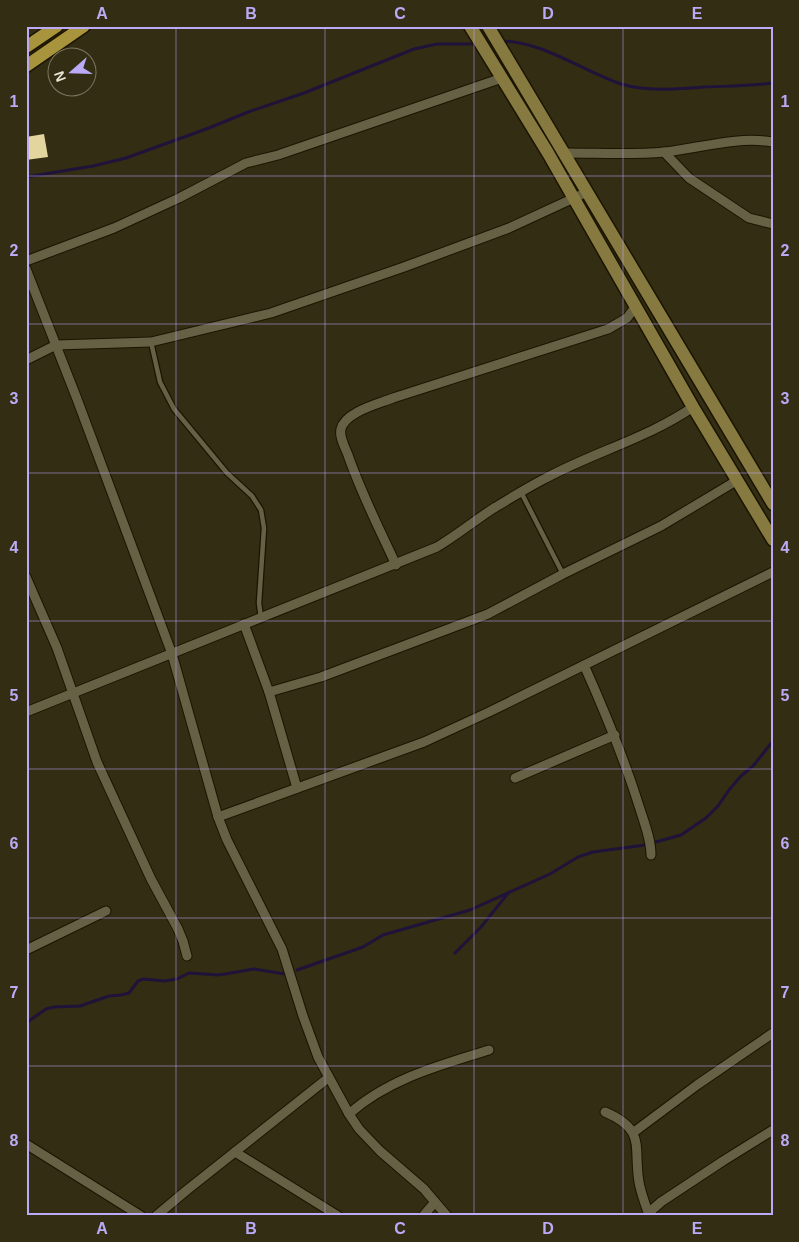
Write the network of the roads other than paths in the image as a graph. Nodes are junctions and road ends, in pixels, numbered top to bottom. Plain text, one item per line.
1 (57, 26) edge
2 (84, 26) edge
3 (489, 28) edge
4 (472, 29) edge
5 (26, 48) edge
6 (26, 66) edge
7 (502, 78) junction
8 (773, 142) edge
9 (664, 152) junction
10 (564, 153) junction
11 (587, 192) junction
12 (574, 199) junction
13 (773, 224) edge
14 (26, 261) edge
15 (26, 269) edge
16 (636, 306) junction
17 (151, 342) junction
18 (56, 345) junction
19 (26, 360) edge
20 (693, 407) junction
21 (736, 481) junction
22 (521, 492) junction
23 (773, 504) edge
24 (773, 540) edge
25 (396, 565) junction
26 (773, 572) edge
27 (563, 574) junction
28 (26, 577) edge
29 (31, 598) edge
30 (261, 618) junction
31 (244, 624) junction
32 (172, 654) junction
33 (584, 666) junction
34 (268, 692) junction
35 (72, 693) junction
36 (26, 712) edge
37 (615, 735) junction
38 (515, 778) dead end
39 (297, 788) junction
40 (218, 817) junction
41 (651, 852) dead end
42 (106, 911) dead end
43 (26, 950) edge
44 (187, 956) dead end
45 (773, 1033) edge
46 (489, 1050) dead end
47 (328, 1078) junction
48 (605, 1112) dead end
49 (349, 1114) junction
50 (773, 1130) edge
51 (634, 1132) junction
52 (26, 1144) edge
53 (235, 1152) junction
54 (435, 1202) junction
55 (649, 1215) edge
56 (141, 1216) edge
57 (156, 1216) edge
58 (338, 1216) edge
59 (423, 1216) edge
60 (448, 1216) edge

1 - 5 main road
2 - 6 main road
3 - 10 main road
4 - 7 main road
7 - 12 main road
7 - 14 street
8 - 9 street
9 - 10 street
9 - 13 street
10 - 11 main road
11 - 12 street
11 - 23 main road
12 - 16 main road
12 - 17 street
15 - 18 street
16 - 20 main road
16 - 25 street
17 - 18 street
17 - 30 lane
18 - 19 street
18 - 32 street
20 - 21 main road
20 - 22 street
21 - 24 main road
21 - 27 street
22 - 25 street
22 - 27 lane
25 - 30 street
26 - 33 street
27 - 34 street
28 - 29 street
29 - 35 street
30 - 31 street
31 - 32 street
31 - 34 street
32 - 35 street
32 - 40 street
33 - 37 street
33 - 39 street
34 - 39 street
35 - 36 street
35 - 44 street
37 - 38 street
37 - 41 street
39 - 40 street
40 - 47 street
42 - 43 street
45 - 51 street
46 - 49 street
47 - 49 street
47 - 53 street
48 - 51 street
49 - 54 street
50 - 55 street
51 - 55 street
52 - 56 street
53 - 57 street
53 - 58 street
54 - 59 street
54 - 60 street

